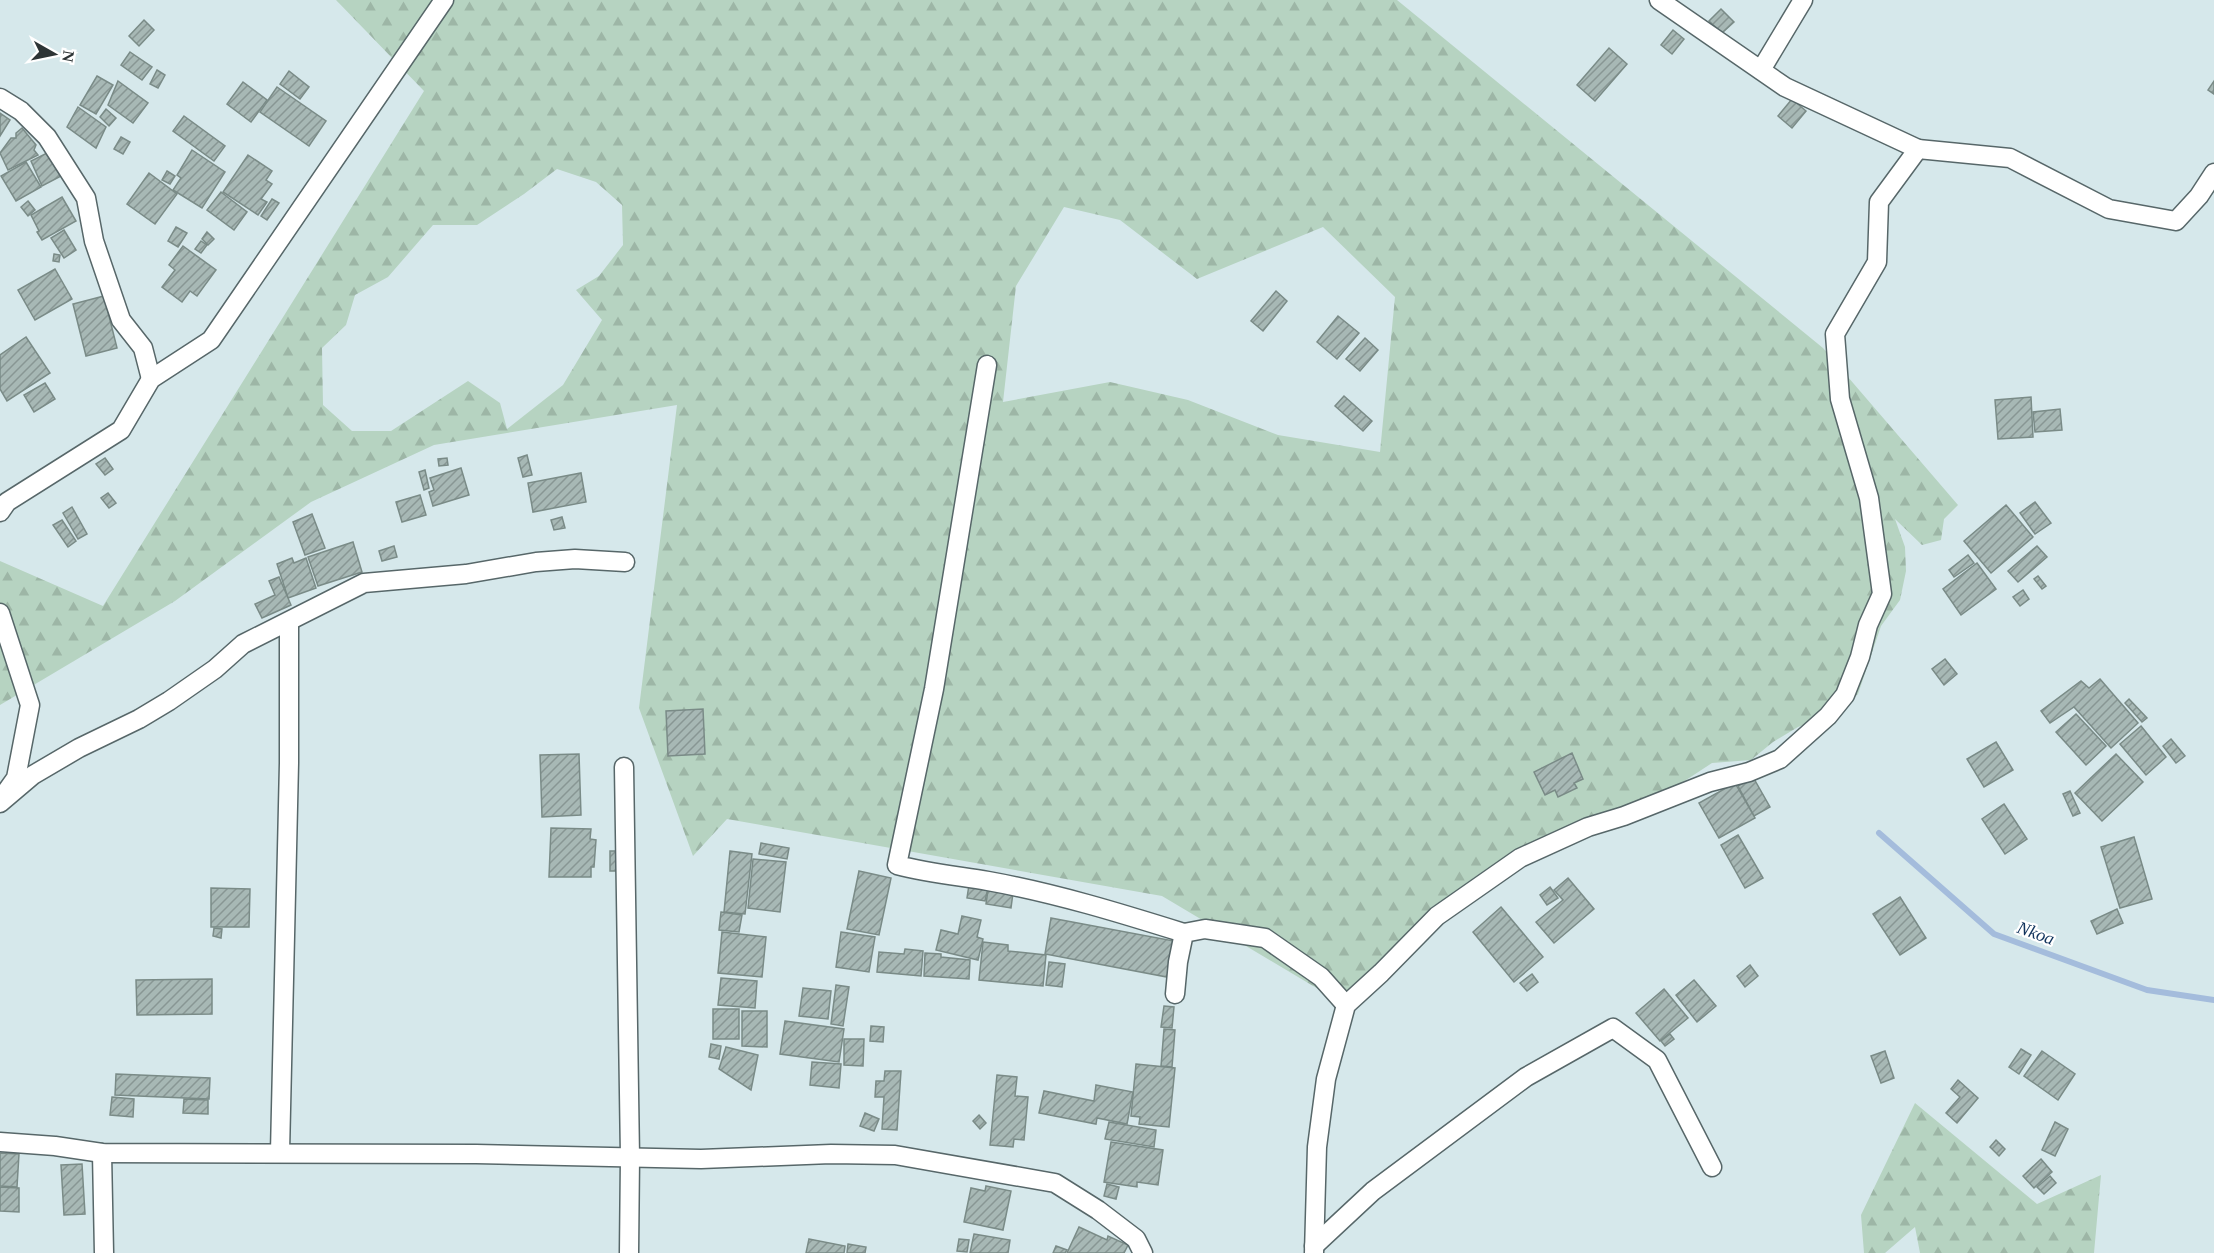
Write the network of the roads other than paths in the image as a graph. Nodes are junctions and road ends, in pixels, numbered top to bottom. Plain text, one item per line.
1 (444, 0) edge
2 (1659, 0) edge
3 (1803, 0) edge
4 (1761, 70) junction
5 (0, 98) edge
6 (1918, 149) junction
7 (2214, 173) edge
8 (987, 365) dead end
9 (151, 379) junction
10 (0, 512) edge
11 (625, 562) dead end
12 (0, 613) edge
13 (289, 622) junction
14 (624, 767) dead end
15 (0, 802) edge
16 (1184, 933) junction
17 (1175, 994) dead end
18 (1346, 1005) junction
19 (0, 1142) edge
20 (102, 1152) junction
21 (280, 1152) junction
22 (630, 1157) junction
23 (1712, 1167) dead end
24 (1314, 1250) edge
25 (104, 1253) edge
26 (629, 1253) edge
27 (1143, 1253) edge

1 - 9 street
2 - 4 street
3 - 4 street
4 - 6 street
5 - 9 street
6 - 7 street
6 - 18 street
8 - 16 street
9 - 10 street
11 - 13 street
12 - 15 street
13 - 15 street
13 - 21 street
14 - 22 street
16 - 17 street
16 - 18 street
18 - 24 street
19 - 20 street
20 - 21 street
20 - 25 street
21 - 22 street
22 - 26 street
22 - 27 street
23 - 24 street

